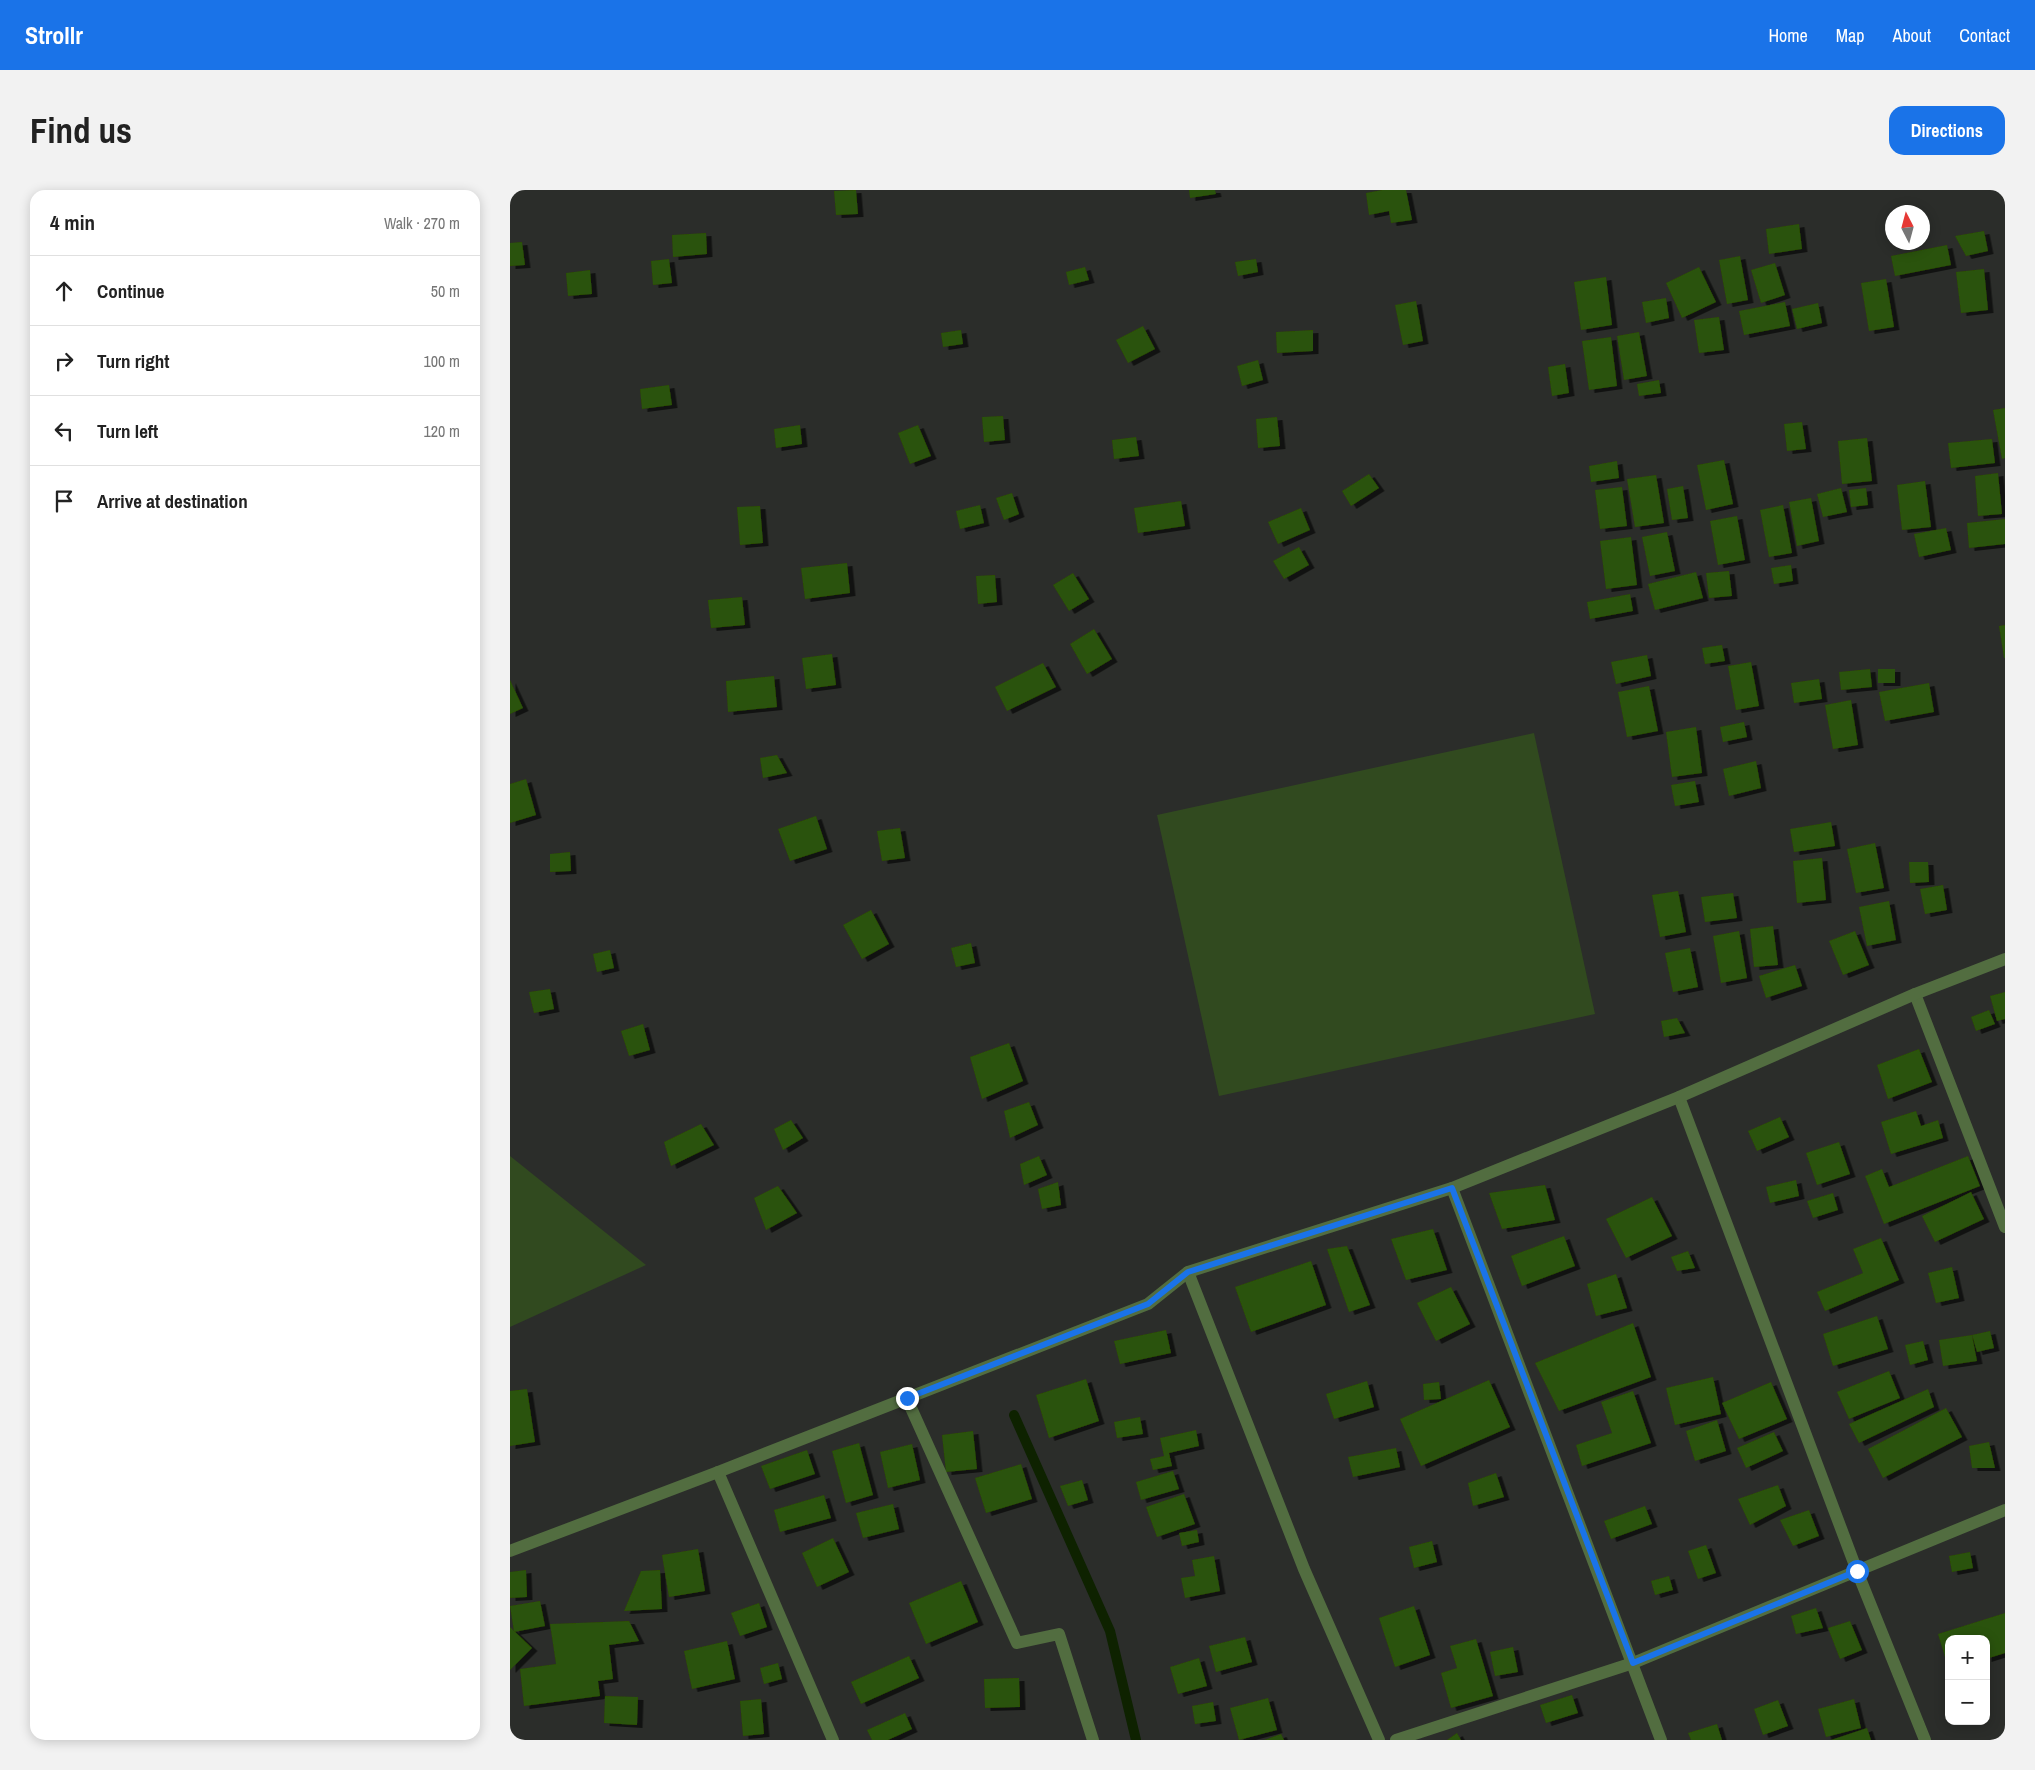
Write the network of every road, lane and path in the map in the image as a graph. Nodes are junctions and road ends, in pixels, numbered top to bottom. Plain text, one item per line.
1 (2005, 959) edge
2 (1915, 994) junction
3 (1678, 1097) junction
4 (1452, 1188) junction
5 (2005, 1227) edge
6 (1188, 1272) junction
7 (907, 1398) junction
8 (718, 1472) junction
9 (2005, 1510) edge
10 (510, 1551) edge
11 (1857, 1571) junction
12 (1633, 1663) junction
13 (833, 1740) edge
14 (1093, 1740) edge
15 (1379, 1740) edge
16 (1396, 1740) edge
17 (1661, 1740) edge
18 (1925, 1740) edge

1 - 2 street
2 - 3 street
2 - 5 street
3 - 4 street
3 - 11 street
4 - 6 street
4 - 12 street
6 - 7 street
6 - 15 street
7 - 8 street
7 - 14 street
8 - 10 street
8 - 13 street
9 - 11 street
11 - 12 street
11 - 18 street
12 - 16 street
12 - 17 street

